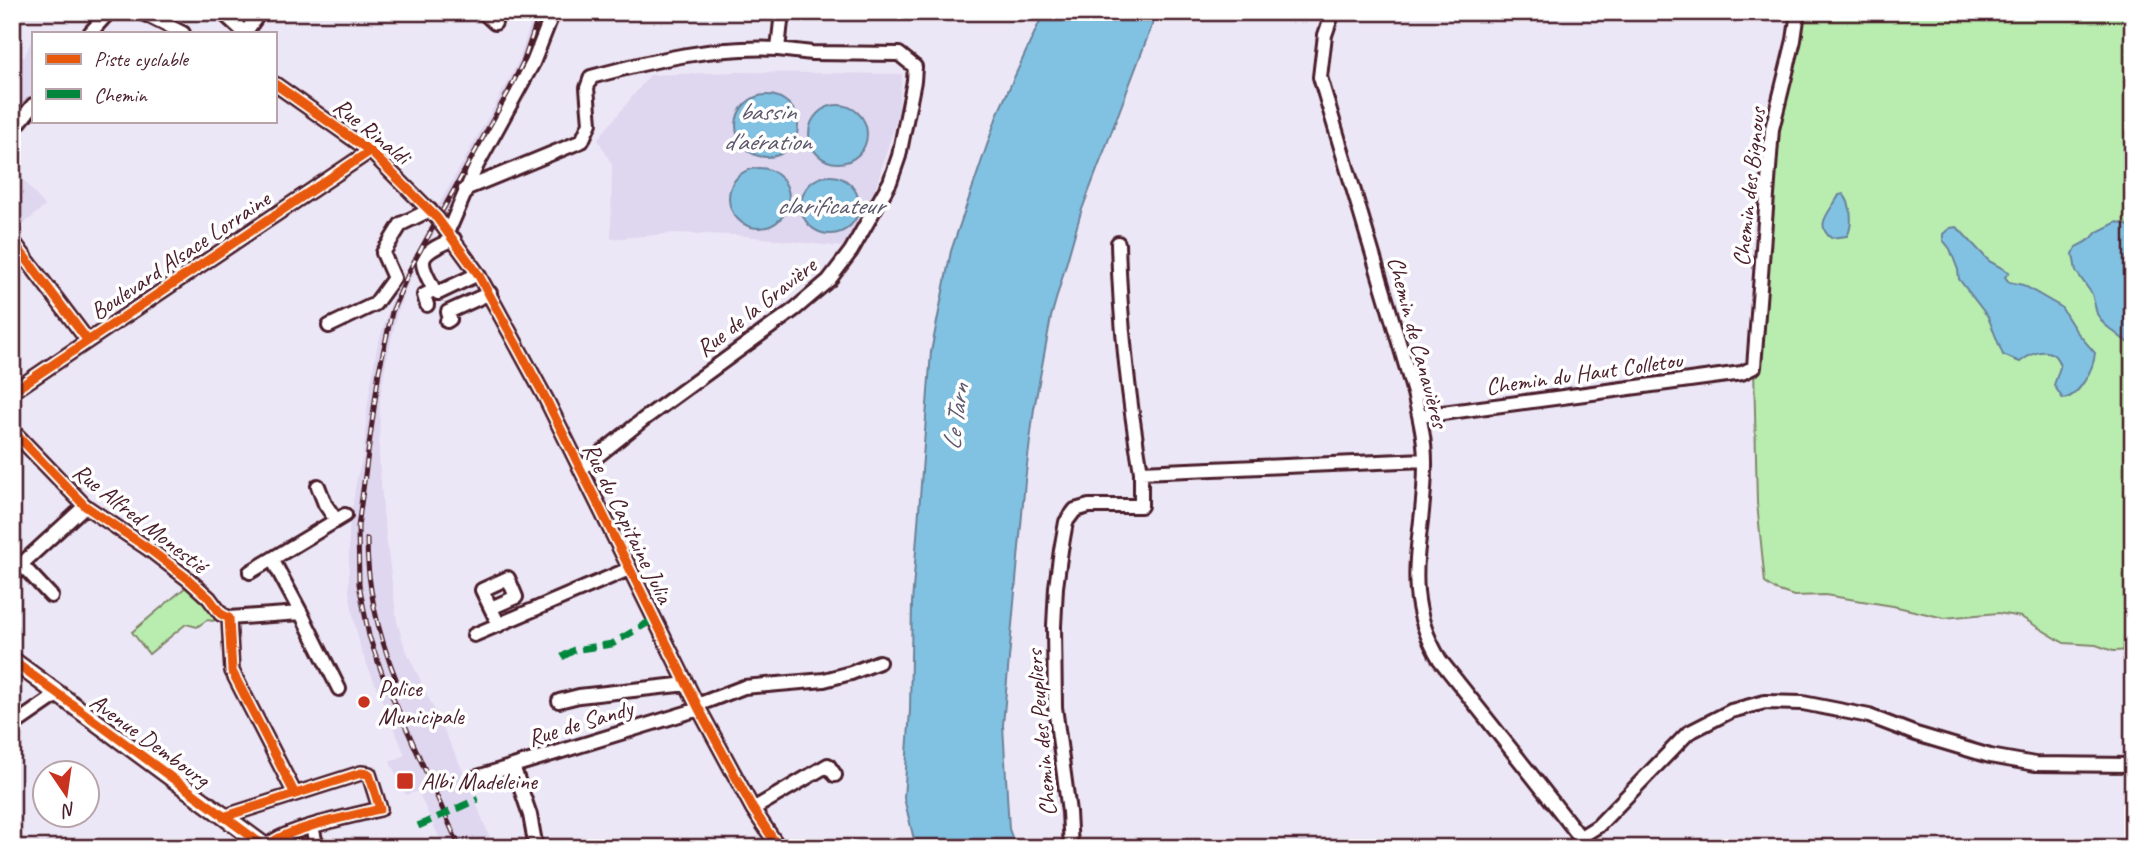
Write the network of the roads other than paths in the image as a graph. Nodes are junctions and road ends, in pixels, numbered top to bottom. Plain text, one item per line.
1 (109, 12) edge
2 (141, 12) edge
3 (222, 12) edge
4 (260, 12) edge
5 (483, 12) edge
6 (553, 12) edge
7 (782, 12) edge
8 (1332, 12) edge
9 (1798, 12) edge
10 (495, 23) dead end
11 (91, 32) edge
12 (181, 32) edge
13 (244, 32) edge
14 (246, 32) edge
15 (778, 49) junction
16 (276, 85) edge
17 (32, 107) edge
18 (12, 132) edge
19 (370, 151) junction
20 (465, 189) junction
21 (433, 214) junction
22 (450, 234) junction
23 (12, 240) edge
24 (1118, 243) dead end
25 (478, 274) junction
26 (434, 290) junction
27 (490, 293) junction
28 (427, 305) dead end
29 (447, 321) dead end
30 (329, 326) dead end
31 (88, 341) junction
32 (1754, 367) joint
33 (12, 392) edge
34 (1420, 416) junction
35 (12, 430) edge
36 (1425, 460) junction
37 (580, 470) junction
38 (1141, 472) junction
39 (318, 486) dead end
40 (85, 506) junction
41 (272, 559) junction
42 (22, 565) junction
43 (629, 569) junction
44 (250, 572) dead end
45 (12, 577) edge
46 (51, 596) dead end
47 (491, 608) dead end
48 (302, 613) junction
49 (229, 618) junction
50 (499, 625) junction
51 (474, 635) dead end
52 (12, 660) edge
53 (878, 662) dead end
54 (687, 684) junction
55 (339, 689) dead end
56 (57, 695) junction
57 (559, 701) dead end
58 (698, 707) junction
59 (12, 726) edge
60 (2133, 765) edge
61 (513, 766) junction
62 (835, 775) dead end
63 (474, 778) dead end
64 (295, 794) junction
65 (753, 809) junction
66 (223, 817) junction
67 (312, 827) junction
68 (1582, 843) edge
69 (257, 845) edge
70 (317, 848) edge
71 (536, 848) edge
72 (779, 848) edge
73 (1071, 848) edge

1 - 11 street
2 - 12 street
3 - 13 street
4 - 14 street
5 - 10 street
6 - 20 street
7 - 15 street
8 - 34 street, Chemin de Canavières
9 - 32 street, Chemin des Bignous
15 - 20 street
15 - 37 street, Rue de la Gravière
16 - 19 street, Rue Rinaldi
17 - 18 street
19 - 21 street, Rue Rinaldi
19 - 31 street, Boulevard Alsace Lorraine
20 - 22 street
21 - 22 street, Rue du Capitaine Julia
21 - 30 street
22 - 25 street, Rue du Capitaine Julia
22 - 26 street
23 - 31 street
24 - 38 street, Chemin des Peupliers
25 - 26 street
25 - 27 street, Rue du Capitaine Julia
26 - 28 street
27 - 29 street
27 - 37 street, Rue du Capitaine Julia
31 - 33 street, Boulevard Alsace Lorraine
32 - 34 street, Chemin du Haut Colletou
34 - 36 street, Chemin de Canavières
35 - 40 street, Rue Alfred Monestié
36 - 38 street
36 - 68 street, Chemin de Canavières
37 - 43 street, Rue du Capitaine Julia
38 - 73 street, Chemin des Peupliers
39 - 41 street
40 - 42 street
40 - 49 street, Rue Alfred Monestié
41 - 44 street
41 - 48 street
42 - 45 street
42 - 46 street
43 - 50 street
43 - 54 street, Rue du Capitaine Julia
47 - 50 street
48 - 49 street
48 - 55 street
49 - 64 street
50 - 51 street
52 - 56 main road, Avenue Dembourg
53 - 58 street, Rue de Sandy
54 - 57 street
54 - 58 street, Rue du Capitaine Julia
56 - 59 street
56 - 66 main road, Avenue Dembourg
58 - 61 street, Rue de Sandy
58 - 65 street, Rue du Capitaine Julia
60 - 68 street
61 - 63 street, Rue de Sandy
61 - 71 street
62 - 65 street
64 - 66 street
64 - 67 street
65 - 72 street, Rue du Capitaine Julia
66 - 69 main road, Avenue Dembourg
67 - 69 street
67 - 70 street

